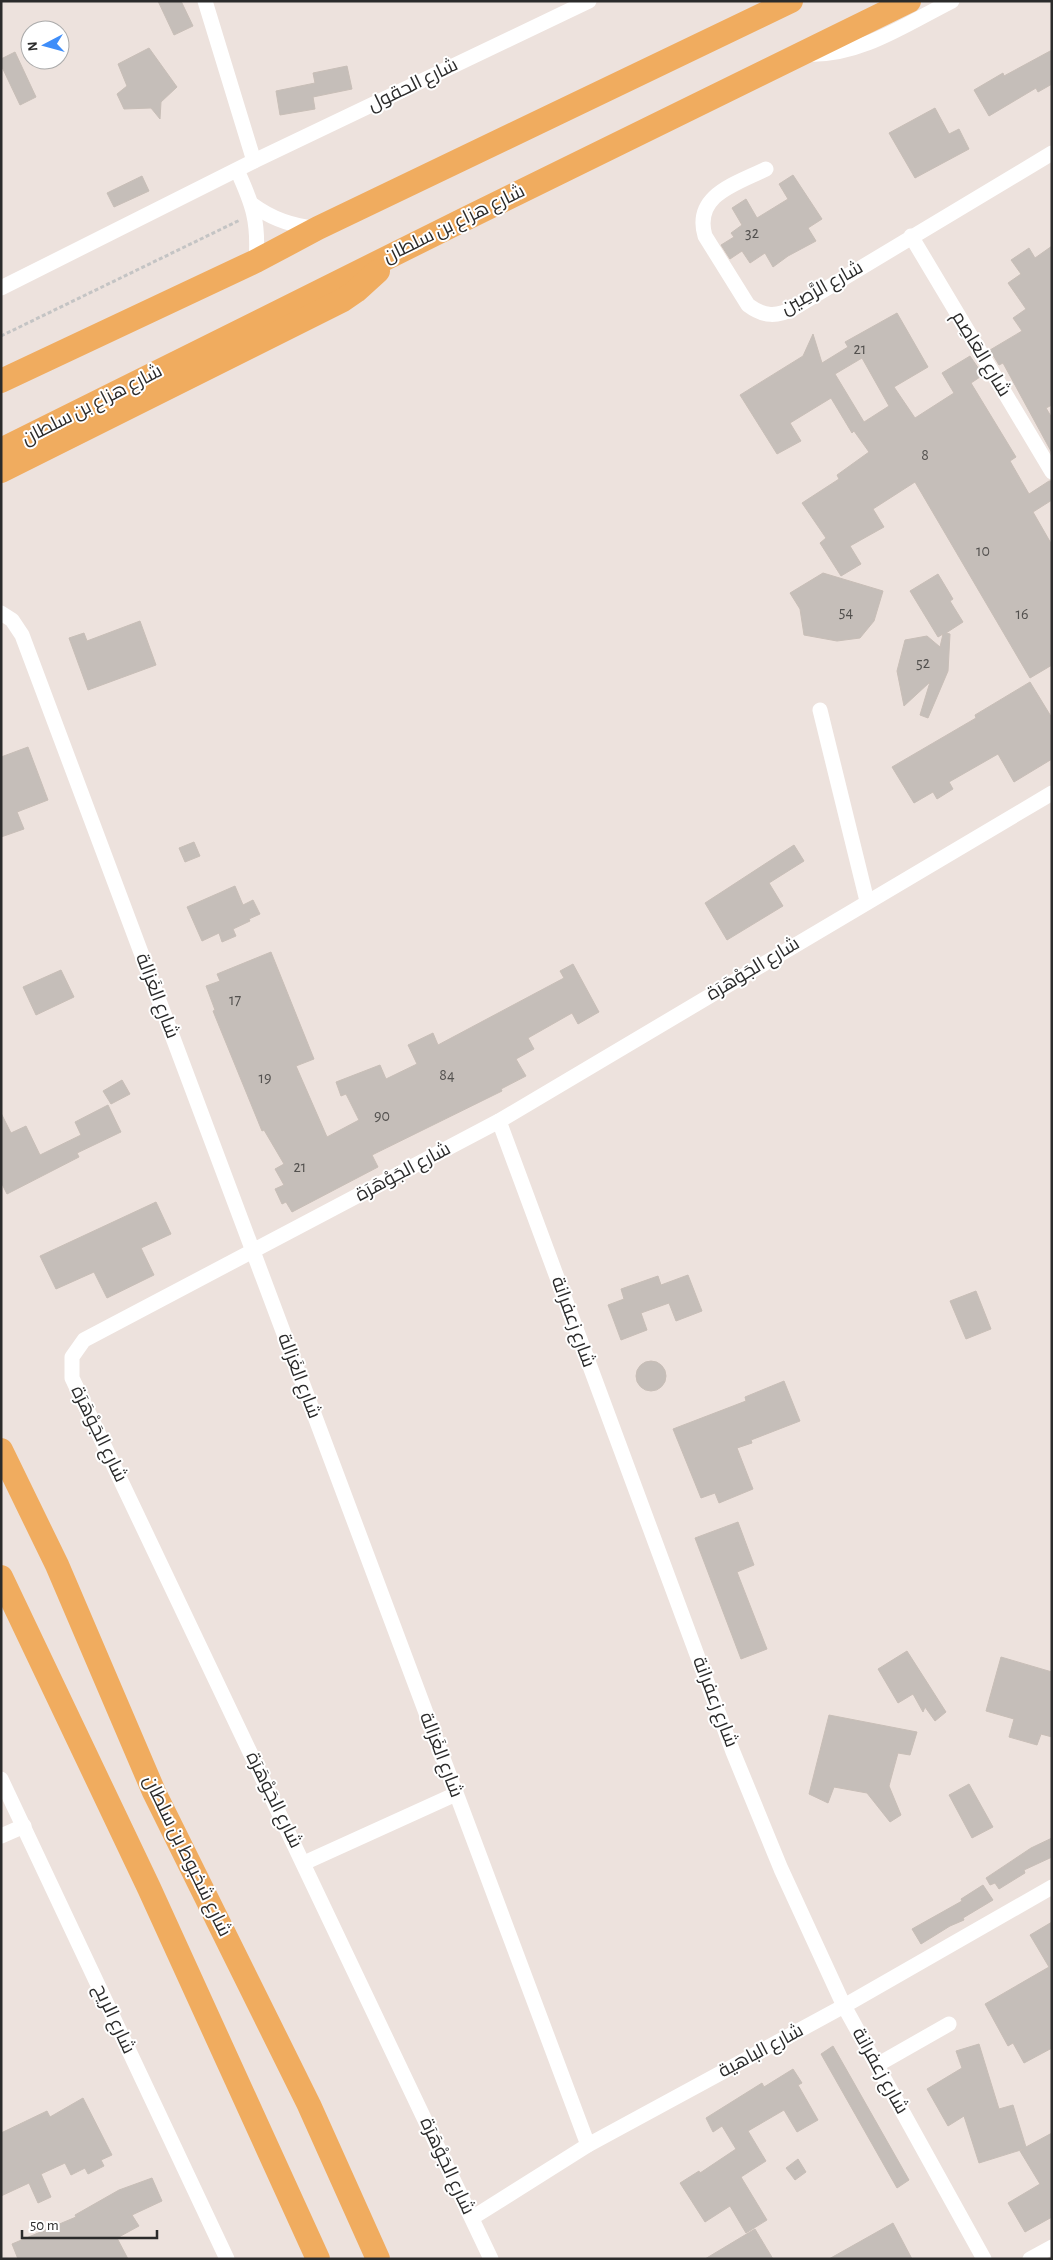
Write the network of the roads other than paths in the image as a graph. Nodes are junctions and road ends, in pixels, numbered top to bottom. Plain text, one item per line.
1 (205, 1) edge
2 (589, 1) edge
3 (791, 1) edge
4 (909, 1) edge
5 (952, 1) edge
6 (799, 54) junction
7 (1052, 153) edge
8 (254, 161) junction
9 (766, 169) dead end
10 (237, 170) junction
11 (254, 208) junction
12 (318, 228) junction
13 (911, 236) junction
14 (390, 256) junction
15 (256, 262) junction
16 (1, 288) edge
17 (7, 380) edge
18 (1, 450) edge
19 (1, 472) edge
20 (1052, 472) edge
21 (1, 614) edge
22 (820, 710) dead end
23 (1052, 793) edge
24 (867, 901) junction
25 (499, 1121) junction
26 (253, 1252) junction
27 (1, 1450) edge
28 (1, 1577) edge
29 (1, 1779) edge
30 (456, 1794) junction
31 (24, 1826) junction
32 (1, 1836) edge
33 (304, 1863) junction
34 (1052, 1887) edge
35 (844, 2006) junction
36 (950, 2024) dead end
37 (877, 2064) junction
38 (588, 2145) junction
39 (472, 2218) junction
40 (1052, 2247) edge
41 (227, 2259) edge
42 (318, 2259) edge
43 (378, 2259) edge
44 (491, 2259) edge
45 (984, 2259) edge
46 (1030, 2259) edge

1 - 8 street
2 - 8 street, شارع الحقول
3 - 12 main road
4 - 6 main road, شارع هزاع بن سلطان
5 - 6 street
6 - 14 main road, شارع هزاع بن سلطان
7 - 13 street, شارع الرَّصِين
8 - 10 street, شارع الحقول
9 - 13 street, شارع الرَّصِين
10 - 11 street
10 - 16 street, شارع الحقول
11 - 12 street
11 - 15 street
12 - 15 main road
13 - 20 street, شارع العَاصِم
14 - 18 main road, شارع هزاع بن سلطان
14 - 19 main road
15 - 17 main road
21 - 26 street, شارع الغَزالة
22 - 24 street
23 - 24 street, شارع الجَوْهَرَة
24 - 25 street, شارع الجَوْهَرَة
25 - 26 street, شارع الجَوْهَرَة
25 - 35 street, شارع زعفرانة
26 - 30 street, شارع الغَزالة
26 - 33 street, شارع الجَوْهَرَة
27 - 43 main road, شارع شخبوط بن سلطان
28 - 42 main road
29 - 31 street, شارع الريح
30 - 33 street
30 - 38 street, شارع الغَزالة
31 - 32 street
31 - 41 street, شارع الريح
33 - 39 street, شارع الجَوْهَرَة
34 - 35 street, شارع الباهية
35 - 37 street, شارع زعفرانة
35 - 38 street, شارع الباهية
36 - 37 street
37 - 45 street, شارع زعفرانة
38 - 39 street, شارع الباهية
39 - 44 street, شارع الجَوْهَرَة
40 - 46 street

